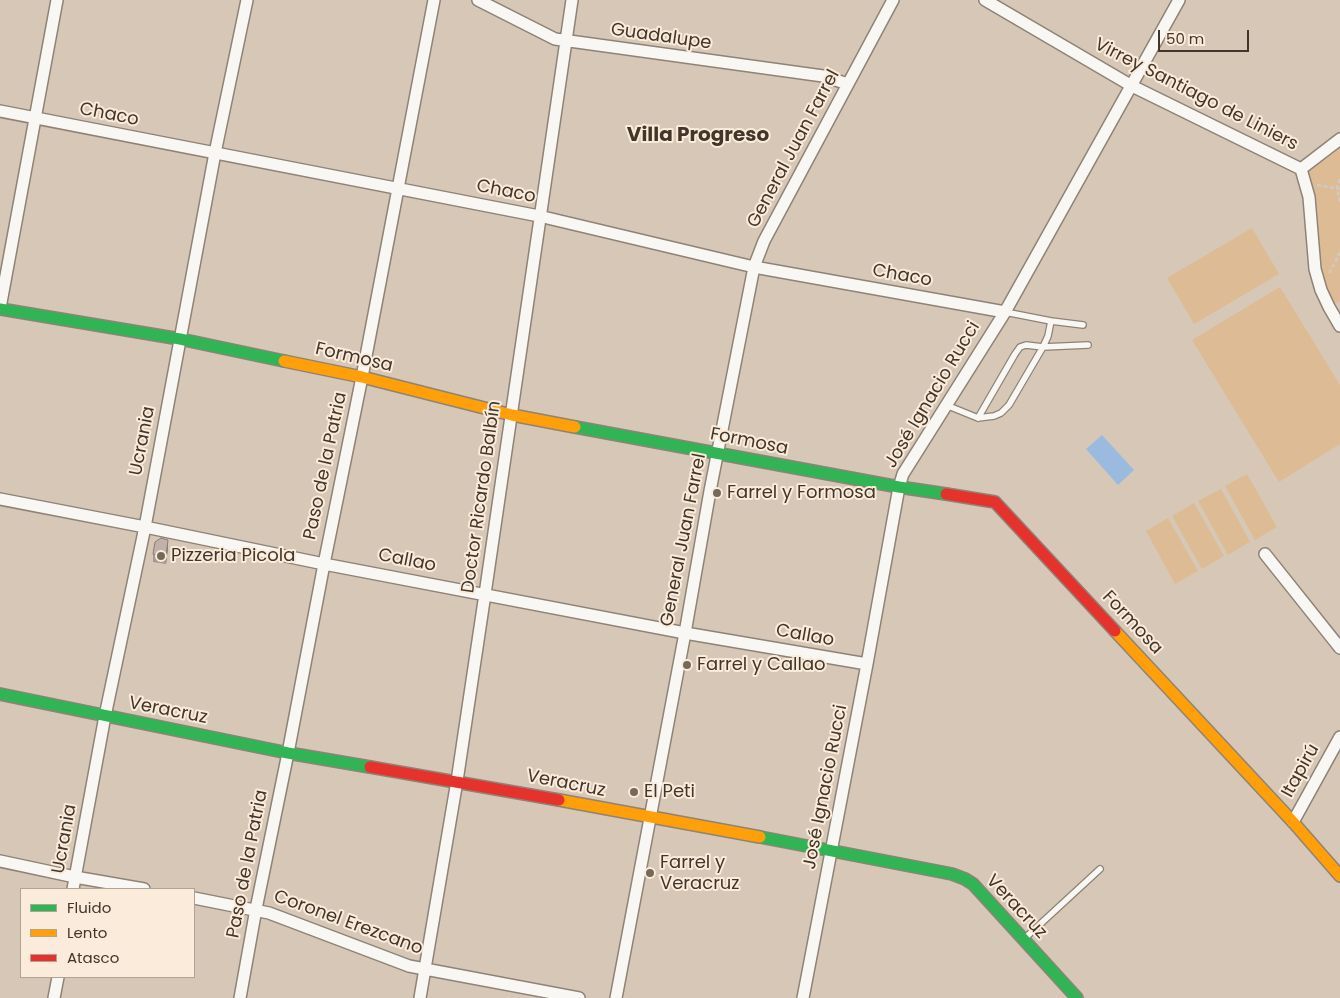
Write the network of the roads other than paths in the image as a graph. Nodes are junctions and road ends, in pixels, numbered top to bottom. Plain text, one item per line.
1 (57, 0) edge
2 (247, 0) edge
3 (434, 0) edge
4 (478, 0) edge
5 (572, 0) edge
6 (892, 0) edge
7 (985, 0) edge
8 (1180, 0) edge
9 (566, 41) junction
10 (848, 84) junction
11 (1132, 86) junction
12 (0, 111) edge
13 (36, 118) junction
14 (1340, 138) edge
15 (215, 154) junction
16 (1300, 169) junction
17 (398, 190) junction
18 (539, 216) junction
19 (754, 267) junction
20 (1340, 301) edge
21 (1329, 307) junction
22 (0, 308) edge
23 (1005, 312) junction
24 (1051, 321) junction
25 (1083, 325) dead end
26 (1340, 326) edge
27 (180, 338) junction
28 (1088, 346) dead end
29 (1043, 348) junction
30 (362, 378) junction
31 (946, 405) junction
32 (512, 415) junction
33 (978, 418) junction
34 (718, 454) junction
35 (899, 488) junction
36 (0, 499) edge
37 (145, 526) junction
38 (1264, 554) dead end
39 (324, 564) junction
40 (485, 594) junction
41 (685, 633) junction
42 (1340, 648) edge
43 (867, 664) junction
44 (0, 694) edge
45 (105, 716) junction
46 (1340, 737) edge
47 (288, 753) junction
48 (456, 781) junction
49 (649, 818) junction
50 (1293, 822) junction
51 (832, 850) junction
52 (0, 861) edge
53 (1100, 869) dead end
54 (1340, 876) edge
55 (75, 877) junction
56 (73, 888) edge
57 (138, 888) edge
58 (195, 898) edge
59 (256, 909) junction
60 (1024, 940) junction
61 (424, 969) junction
62 (58, 978) edge
63 (54, 998) edge
64 (240, 998) edge
65 (420, 998) edge
66 (579, 998) edge
67 (616, 998) edge
68 (802, 998) edge
69 (1077, 998) edge

1 - 13 street
2 - 15 street, Ucrania
3 - 17 street, Paso de la Patria
4 - 9 street, Guadalupe
5 - 9 street, Doctor Ricardo Balbín
6 - 10 street, General Juan Farrel
7 - 11 street, Virrey Santiago de Liniers
8 - 11 street, José Ignacio Rucci
9 - 10 street, Guadalupe
9 - 18 street, Doctor Ricardo Balbín
10 - 19 street, General Juan Farrel
11 - 16 street, Virrey Santiago de Liniers
11 - 23 street, José Ignacio Rucci
12 - 13 street, Chaco
13 - 15 street, Chaco
13 - 22 street
14 - 16 street
15 - 17 street, Chaco
15 - 27 street, Ucrania
16 - 21 street, Virrey Santiago de Liniers
17 - 18 street, Chaco
17 - 30 street, Paso de la Patria
18 - 19 street, Chaco
18 - 32 street, Doctor Ricardo Balbín
19 - 23 street, Chaco
19 - 34 street, General Juan Farrel
20 - 21 street
21 - 26 street, Virrey Santiago de Liniers
22 - 27 street, Formosa
23 - 24 lane
23 - 31 street, José Ignacio Rucci
24 - 25 lane
24 - 29 lane
27 - 30 street, Formosa
27 - 37 street, Ucrania
28 - 29 lane
29 - 33 lane
29 - 33 lane
30 - 32 street, Formosa
30 - 39 street, Paso de la Patria
31 - 33 lane
31 - 35 street, José Ignacio Rucci
32 - 34 street, Formosa
32 - 40 street, Doctor Ricardo Balbín
34 - 35 street, Formosa
34 - 41 street, General Juan Farrel
35 - 43 street, José Ignacio Rucci
35 - 50 street, Formosa
36 - 37 street, Callao
37 - 39 street, Callao
37 - 45 street, Ucrania
38 - 42 street
39 - 40 street, Callao
39 - 47 street, Paso de la Patria
40 - 41 street, Callao
40 - 48 street, Doctor Ricardo Balbín
41 - 43 street, Callao
41 - 49 street, General Juan Farrel
43 - 51 street, José Ignacio Rucci
44 - 45 street, Veracruz
45 - 47 street, Veracruz
45 - 55 street, Ucrania
46 - 50 street, Itapirú
47 - 48 street, Veracruz
47 - 59 street, Paso de la Patria
48 - 49 street, Veracruz
48 - 61 street, Doctor Ricardo Balbín
49 - 51 street, Veracruz
49 - 67 street, General Juan Farrel
50 - 54 street, Formosa
51 - 60 street, Veracruz
51 - 68 street, José Ignacio Rucci
52 - 55 street
53 - 60 lane
55 - 56 street, Ucrania
55 - 57 street
58 - 59 street, Coronel Erezcano
59 - 61 street, Coronel Erezcano
59 - 64 street, Paso de la Patria
60 - 69 street, Veracruz
61 - 65 street, Doctor Ricardo Balbín
61 - 66 street, Coronel Erezcano
62 - 63 street

